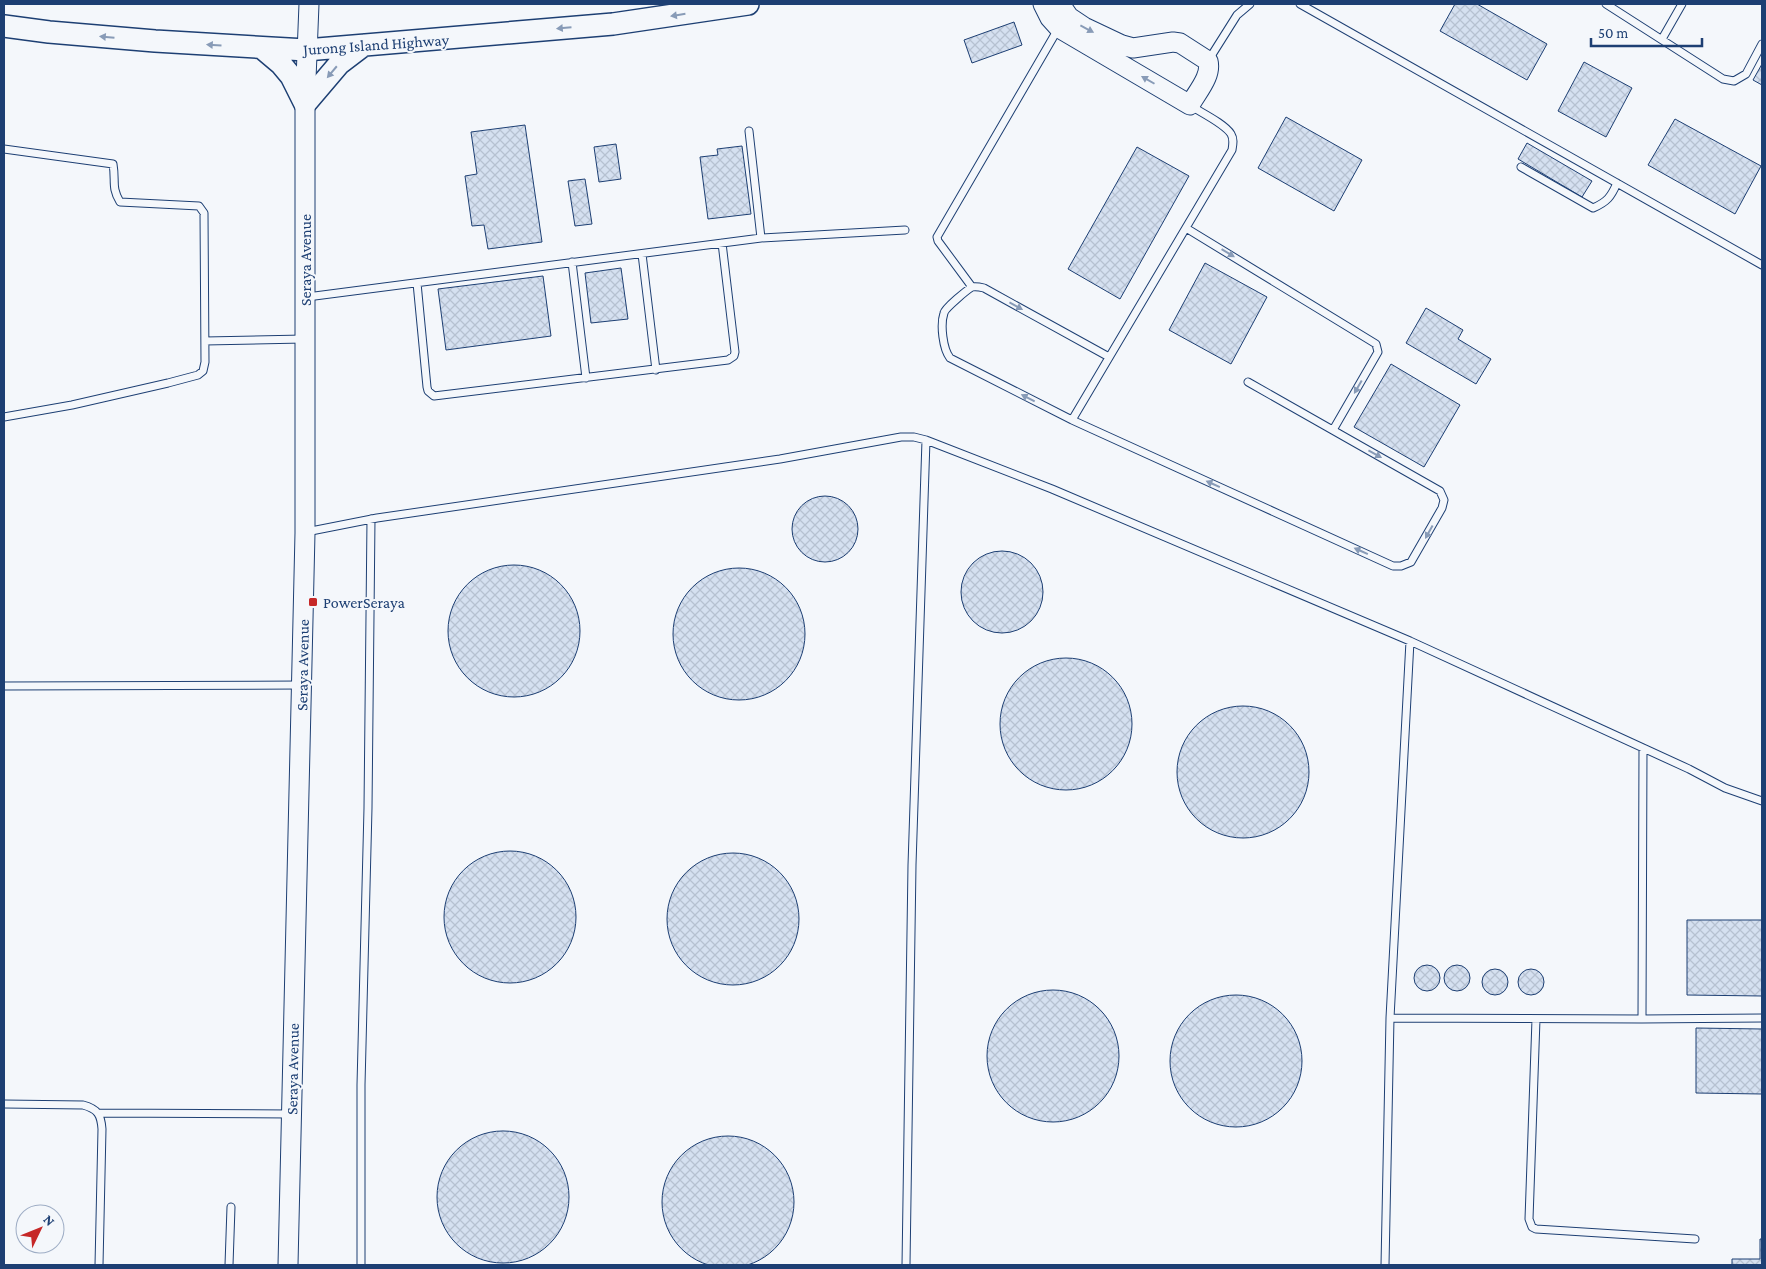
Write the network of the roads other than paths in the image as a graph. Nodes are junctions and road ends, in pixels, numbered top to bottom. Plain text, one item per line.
1 (309, 4) edge
2 (748, 4) edge
3 (1043, 4) edge
4 (1060, 4) edge
5 (1250, 4) edge
6 (1300, 4) edge
7 (1606, 4) edge
8 (1682, 4) edge
9 (4, 26) edge
10 (1058, 28) junction
11 (1662, 39) junction
12 (1762, 44) edge
13 (364, 45) junction
14 (262, 48) junction
15 (306, 50) junction
16 (1208, 61) junction
17 (305, 104) junction
18 (1190, 105) junction
19 (749, 132) dead end
20 (4, 149) edge
21 (1521, 167) dead end
22 (1617, 183) junction
23 (1186, 228) junction
24 (905, 230) dead end
25 (761, 238) junction
26 (722, 243) junction
27 (642, 254) junction
28 (572, 262) junction
29 (1762, 265) edge
30 (417, 282) junction
31 (972, 287) junction
32 (305, 297) junction
33 (305, 339) junction
34 (204, 341) junction
35 (1109, 357) junction
36 (656, 370) junction
37 (586, 378) junction
38 (1248, 382) dead end
39 (4, 417) edge
40 (1072, 420) junction
41 (1333, 430) junction
42 (926, 440) junction
43 (371, 519) junction
44 (305, 533) junction
45 (1410, 641) junction
46 (301, 685) junction
47 (4, 686) edge
48 (1643, 748) junction
49 (1762, 801) edge
50 (1390, 1018) junction
51 (1762, 1018) edge
52 (1536, 1019) junction
53 (1642, 1019) junction
54 (4, 1104) edge
55 (98, 1113) junction
56 (291, 1114) junction
57 (230, 1207) dead end
58 (1695, 1239) dead end
59 (99, 1265) edge
60 (229, 1265) edge
61 (288, 1265) edge
62 (361, 1265) edge
63 (906, 1265) edge
64 (1385, 1265) edge

1 - 15 street, Seraya Avenue
2 -> 13 main road, Jurong Island Highway
3 - 10 street
4 -> 16 street
5 - 16 lane
6 - 22 lane
7 - 11 lane
8 - 11 lane
14 -> 9 main road, Jurong Island Highway
18 -> 10 street
10 - 31 lane
11 - 12 lane
13 - 15 main road, Jurong Island Highway
13 -> 17 main road
14 - 15 main road, Jurong Island Highway
14 - 17 main road
15 - 17 street, Seraya Avenue
16 - 18 street
17 - 32 street, Seraya Avenue
18 - 23 lane
19 - 25 lane
20 - 34 lane
21 - 22 lane
22 - 29 lane
23 - 35 lane
23 -> 41 lane
24 - 25 lane
25 - 26 lane
26 - 27 lane
26 - 36 lane
27 - 28 lane
27 - 36 lane
28 - 30 lane
28 - 37 lane
30 - 32 lane
30 - 37 lane
31 -> 35 lane
40 -> 31 lane
32 - 33 street, Seraya Avenue
33 - 34 lane
33 - 44 street, Seraya Avenue
34 - 39 lane
35 - 40 lane
36 - 37 lane
38 - 41 lane
41 -> 40 lane
42 - 43 lane
42 - 45 lane
42 - 63 lane
43 - 44 lane
43 - 62 lane
44 - 46 street, Seraya Avenue
45 - 48 lane
45 - 50 lane
46 - 47 lane
46 - 56 street, Seraya Avenue
48 - 49 lane
48 - 53 lane
50 - 52 lane
50 - 64 lane
51 - 53 lane
52 - 53 lane
52 - 58 lane
54 - 55 lane
55 - 56 lane
55 - 59 lane
56 - 61 street, Seraya Avenue
57 - 60 lane

